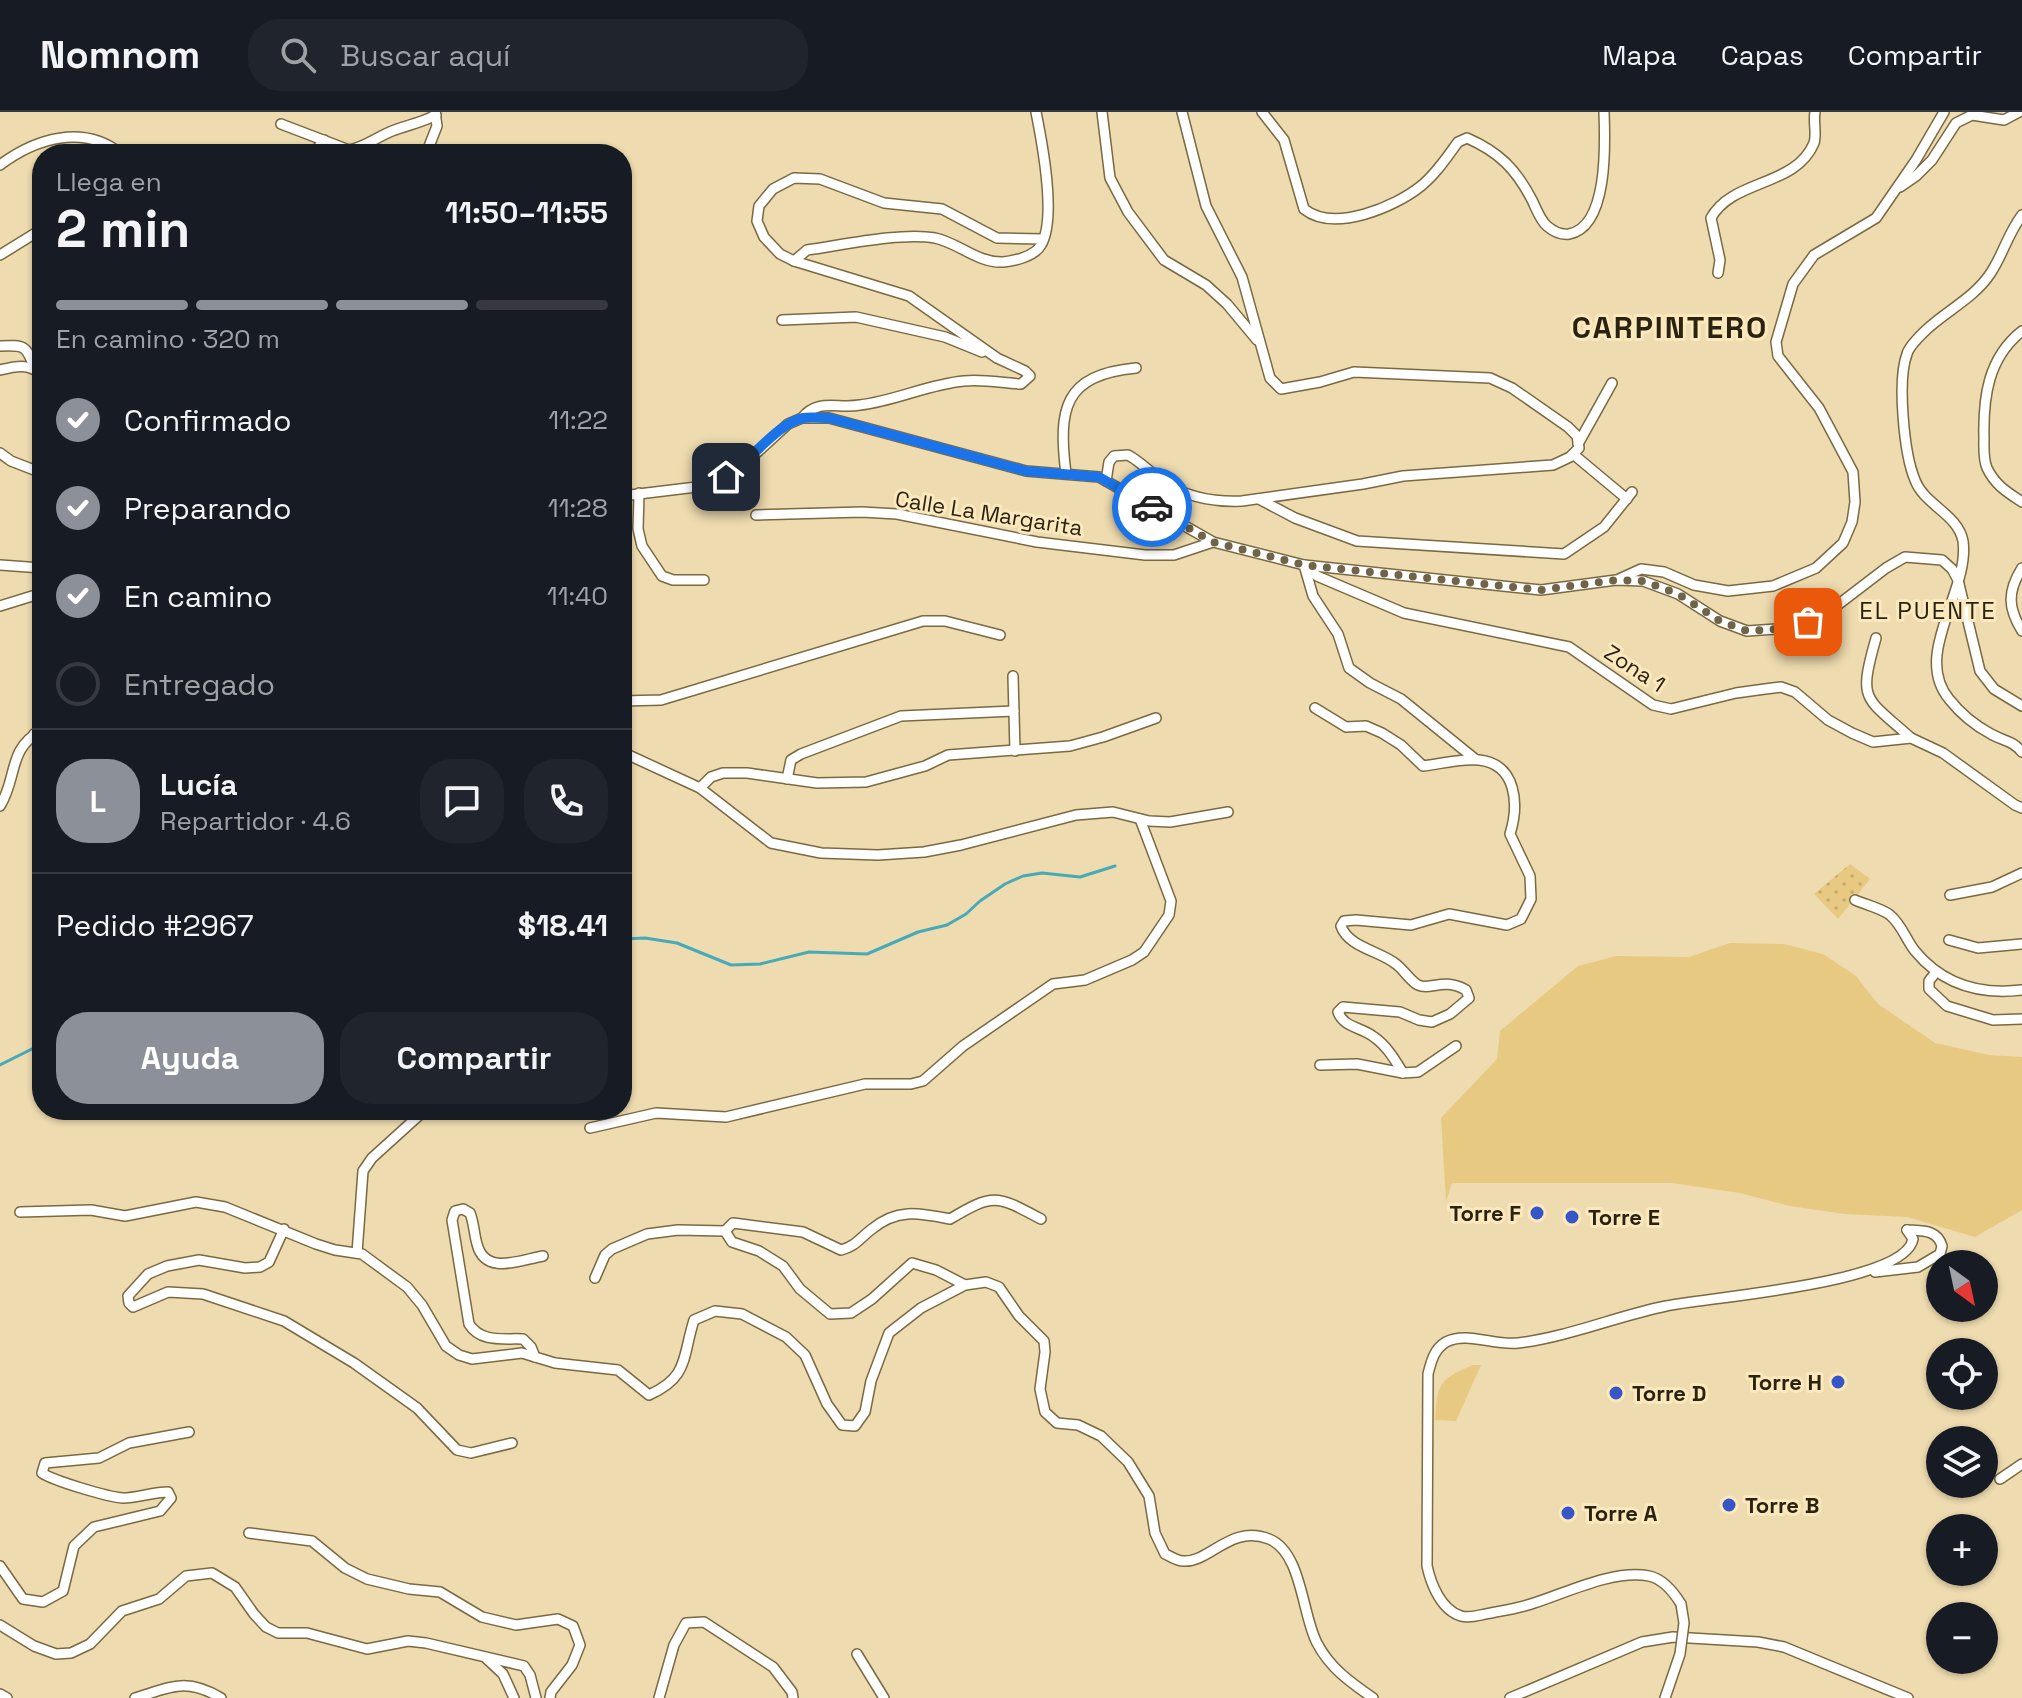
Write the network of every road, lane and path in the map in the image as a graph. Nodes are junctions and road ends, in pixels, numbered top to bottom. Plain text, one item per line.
1 (1036, 112) edge
2 (1102, 112) edge
3 (1182, 112) edge
4 (1262, 112) edge
5 (1604, 112) edge
6 (1815, 112) edge
7 (1944, 112) edge
8 (2019, 112) edge
9 (435, 114) edge
10 (281, 124) dead end
11 (324, 140) junction
12 (37, 144) edge
13 (109, 144) edge
14 (321, 144) edge
15 (334, 144) edge
16 (367, 144) edge
17 (430, 144) edge
18 (32, 146) edge
19 (0, 165) edge
20 (1897, 188) junction
21 (2022, 215) edge
22 (32, 235) edge
23 (1043, 239) junction
24 (0, 255) edge
25 (794, 261) junction
26 (1718, 273) dead end
27 (782, 320) dead end
28 (2022, 331) edge
29 (1259, 342) junction
30 (0, 346) edge
31 (997, 358) junction
32 (32, 359) edge
33 (1136, 368) dead end
34 (32, 369) edge
35 (0, 370) edge
36 (1612, 383) dead end
37 (802, 418) junction
38 (1578, 444) junction
39 (0, 453) edge
40 (1573, 454) junction
41 (32, 469) edge
42 (1066, 474) junction
43 (1106, 481) junction
44 (639, 493) junction
45 (632, 494) edge
46 (1259, 499) junction
47 (2022, 502) edge
48 (756, 515) dead end
49 (1213, 542) junction
50 (0, 565) edge
51 (1304, 565) junction
52 (32, 567) edge
53 (2022, 568) edge
54 (704, 580) dead end
55 (1616, 580) junction
56 (1958, 580) junction
57 (32, 596) edge
58 (0, 606) edge
59 (2022, 631) edge
60 (1000, 635) dead end
61 (1876, 638) dead end
62 (1013, 676) dead end
63 (2006, 696) junction
64 (2022, 697) edge
65 (632, 701) edge
66 (2022, 706) edge
67 (1315, 708) dead end
68 (1014, 711) junction
69 (1156, 718) dead end
70 (32, 736) edge
71 (1911, 738) junction
72 (1015, 751) junction
73 (2022, 752) edge
74 (632, 757) edge
75 (1475, 759) junction
76 (787, 779) junction
77 (700, 788) junction
78 (0, 806) edge
79 (2022, 808) edge
80 (1228, 812) dead end
81 (1140, 819) junction
82 (2022, 873) edge
83 (1950, 895) dead end
84 (1855, 900) dead end
85 (1949, 940) dead end
86 (2022, 944) edge
87 (1936, 972) junction
88 (2022, 990) edge
89 (2022, 1019) edge
90 (1456, 1046) dead end
91 (1320, 1065) dead end
92 (1403, 1073) junction
93 (632, 1118) edge
94 (414, 1120) edge
95 (625, 1120) edge
96 (590, 1128) dead end
97 (20, 1212) dead end
98 (1041, 1219) dead end
99 (284, 1229) junction
100 (725, 1231) junction
101 (357, 1253) junction
102 (543, 1256) dead end
103 (1858, 1273) junction
104 (595, 1278) dead end
105 (965, 1285) junction
106 (535, 1357) junction
107 (189, 1432) dead end
108 (512, 1443) dead end
109 (2022, 1464) edge
110 (2000, 1479) dead end
111 (249, 1533) dead end
112 (0, 1566) edge
113 (0, 1625) edge
114 (857, 1654) dead end
115 (487, 1659) junction
116 (0, 1694) edge
117 (7, 1698) edge
118 (135, 1698) edge
119 (221, 1698) edge
120 (514, 1698) edge
121 (536, 1698) edge
122 (550, 1698) edge
123 (659, 1698) edge
124 (793, 1698) edge
125 (884, 1698) edge
126 (1373, 1698) edge
127 (1510, 1698) edge
128 (1665, 1698) edge
129 (1908, 1698) edge

1 - 23 street
2 - 29 street
3 - 29 street
4 - 5 street
6 - 26 street
7 - 20 street
8 - 20 street
9 - 16 street
9 - 17 street
10 - 11 street
11 - 14 street
11 - 15 street
12 - 13 street
18 - 19 street
20 - 55 street
21 - 56 street
22 - 24 street
23 - 25 street
23 - 25 street
25 - 31 street
27 - 31 street
28 - 47 street
29 - 38 street
30 - 32 street
31 - 37 street
33 - 42 street
34 - 35 street
36 - 38 street
37 - 42 street
37 - 44 street
38 - 40 street
39 - 41 street
40 - 46 street
40 - 46 street
42 - 43 street
43 - 46 street
43 - 49 street
44 - 45 street
44 - 54 street
48 - 49 street, Calle La Margarita
49 - 51 street
50 - 52 street
51 - 55 street
51 - 71 street, Zona 1
51 - 75 street
53 - 59 street
55 - 56 street
56 - 63 street
56 - 73 street
57 - 58 street
60 - 65 street
61 - 71 street
62 - 68 street
63 - 64 street
63 - 66 street
67 - 75 street
68 - 72 street
68 - 76 street
69 - 72 street
70 - 78 street
71 - 79 street
72 - 76 street
74 - 77 street
75 - 92 street
76 - 77 street
77 - 81 street
80 - 81 street
81 - 93 street
82 - 83 street
84 - 87 street
85 - 86 street
87 - 88 street
87 - 89 street
90 - 92 street
91 - 92 street
94 - 101 street
95 - 96 street
97 - 99 street
98 - 100 street
99 - 101 street
99 - 108 street
100 - 104 street
100 - 105 street
101 - 106 street
102 - 106 street
103 - 103 street
103 - 128 street, bridge
105 - 106 street
105 - 126 street
107 - 112 street
109 - 110 street
111 - 122 street
113 - 115 street
114 - 125 street
115 - 120 street
115 - 121 street
116 - 117 street
118 - 119 street
123 - 124 street
127 - 129 street

